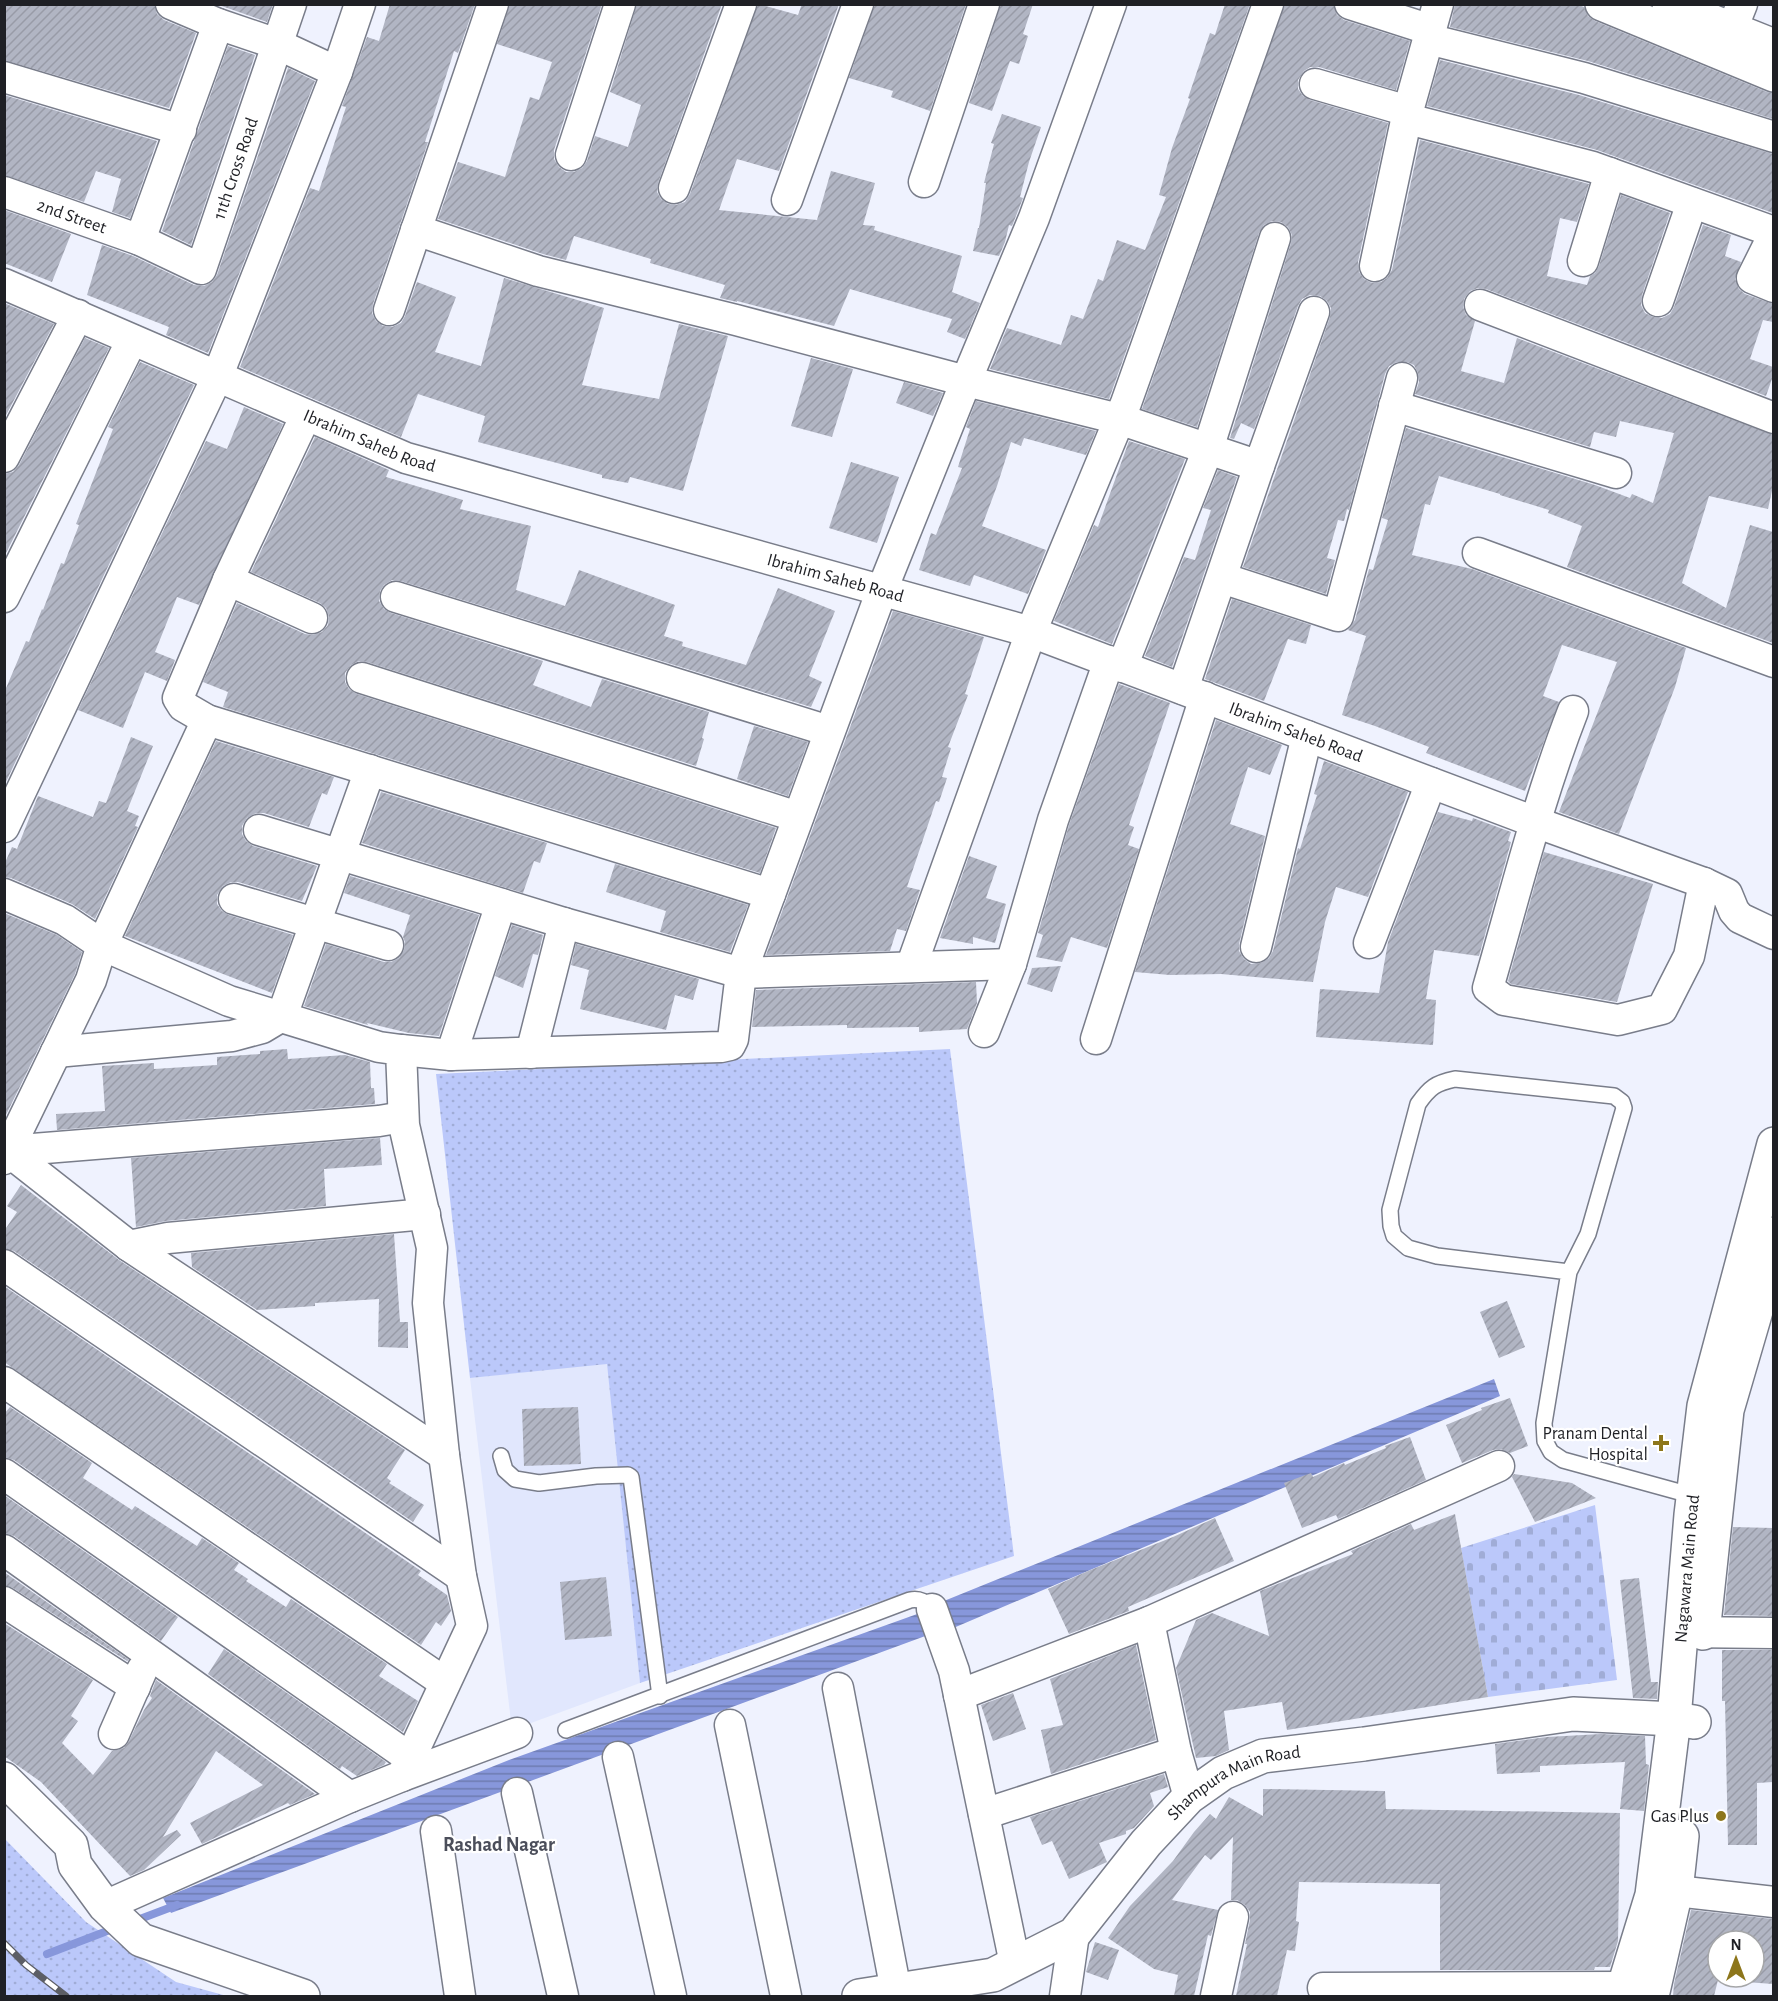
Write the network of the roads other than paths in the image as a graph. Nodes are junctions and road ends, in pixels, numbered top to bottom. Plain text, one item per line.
1 (171, 4) edge
2 (291, 4) edge
3 (360, 4) edge
4 (493, 4) edge
5 (620, 4) edge
6 (741, 4) edge
7 (858, 4) edge
8 (984, 4) edge
9 (1111, 4) edge
10 (1268, 4) edge
11 (1350, 4) edge
12 (1602, 4) edge
13 (1669, 4) edge
14 (218, 24) junction
15 (1432, 24) edge
16 (1732, 29) edge
17 (277, 44) junction
18 (1773, 46) edge
19 (337, 72) junction
20 (1773, 75) edge
21 (4, 77) edge
22 (1316, 84) dead end
23 (1408, 115) junction
24 (181, 130) junction
25 (1773, 137) edge
26 (571, 155) dead end
27 (1610, 173) junction
28 (924, 182) dead end
29 (674, 188) dead end
30 (4, 192) edge
31 (787, 200) dead end
32 (1692, 202) junction
33 (416, 230) junction
34 (1773, 233) edge
35 (1275, 238) dead end
36 (140, 240) junction
37 (1583, 261) dead end
38 (1375, 266) dead end
39 (4, 284) edge
40 (1773, 287) edge
41 (1658, 301) dead end
42 (1480, 305) dead end
43 (389, 310) dead end
44 (1314, 312) dead end
45 (78, 315) junction
46 (132, 340) junction
47 (218, 375) junction
48 (966, 381) junction
49 (306, 415) junction
50 (1773, 418) edge
51 (1119, 419) junction
52 (1208, 449) junction
53 (4, 457) edge
54 (1259, 466) junction
55 (1616, 473) dead end
56 (1478, 553) dead end
57 (1222, 578) junction
58 (228, 580) junction
59 (882, 590) junction
60 (4, 597) edge
61 (396, 597) dead end
62 (312, 618) dead end
63 (1030, 632) junction
64 (1773, 662) edge
65 (1115, 664) junction
66 (362, 678) dead end
67 (1194, 693) junction
68 (1573, 711) dead end
69 (207, 720) junction
70 (830, 731) junction
71 (1307, 736) junction
72 (370, 770) junction
73 (1431, 783) junction
74 (798, 817) junction
75 (1535, 822) junction
76 (4, 827) edge
77 (259, 830) dead end
78 (339, 854) junction
79 (1704, 883) junction
80 (4, 894) edge
81 (770, 894) junction
82 (234, 899) dead end
83 (501, 904) junction
84 (314, 923) junction
85 (564, 923) junction
86 (1773, 934) edge
87 (1369, 943) dead end
88 (102, 945) junction
89 (388, 945) dead end
90 (1256, 947) dead end
91 (1011, 963) junction
92 (911, 967) junction
93 (741, 973) junction
94 (282, 1016) junction
95 (984, 1032) dead end
96 (1096, 1040) dead end
97 (401, 1050) junction
98 (56, 1052) junction
99 (531, 1053) junction
100 (451, 1055) junction
101 (404, 1117) junction
102 (1773, 1144) edge
103 (7, 1155) edge
104 (424, 1214) junction
105 (1773, 1234) edge
106 (129, 1246) junction
107 (4, 1265) edge
108 (1569, 1272) junction
109 (4, 1382) edge
110 (444, 1455) junction
111 (501, 1456) dead end
112 (1499, 1466) dead end
113 (4, 1474) edge
114 (1694, 1496) junction
115 (4, 1550) edge
116 (460, 1576) junction
117 (4, 1602) edge
118 (932, 1609) joint
119 (1149, 1622) junction
120 (1692, 1632) junction
121 (1773, 1633) edge
122 (150, 1654) junction
123 (444, 1682) junction
124 (135, 1687) junction
125 (838, 1688) dead end
126 (959, 1695) junction
127 (660, 1696) junction
128 (1684, 1720) junction
129 (730, 1725) dead end
130 (566, 1730) dead end
131 (517, 1733) dead end
132 (114, 1734) dead end
133 (1176, 1752) junction
134 (618, 1757) dead end
135 (406, 1767) junction
136 (4, 1779) edge
137 (517, 1793) dead end
138 (350, 1797) junction
139 (1188, 1797) junction
140 (4, 1810) edge
141 (984, 1814) junction
142 (436, 1831) dead end
143 (75, 1864) junction
144 (1676, 1891) junction
145 (1773, 1902) edge
146 (109, 1910) junction
147 (1233, 1917) dead end
148 (1074, 1934) junction
149 (1015, 1964) junction
150 (1323, 1988) dead end
151 (1632, 1993) edge
152 (876, 1994) edge
153 (303, 1996) edge
154 (460, 1996) edge
155 (563, 1996) edge
156 (671, 1996) edge
157 (786, 1996) edge
158 (859, 1996) edge
159 (1065, 1996) edge
160 (1216, 1996) edge

1 - 14 street
2 - 17 street, 11th Cross Road
3 - 19 street
4 - 33 street
5 - 26 street
6 - 29 street
7 - 31 street
8 - 28 street
9 - 48 street
10 - 51 street
11 - 15 street
12 - 16 street
13 - 16 street
14 - 17 street
14 - 24 street
15 - 23 street
15 - 25 street
16 - 18 street
16 - 20 street
17 - 19 street
17 - 36 street, 11th Cross Road
19 - 47 street
21 - 24 street
22 - 23 street
23 - 27 street
23 - 38 street
24 - 36 street
27 - 32 street
27 - 37 street
30 - 36 street, 2nd Street
32 - 34 street
32 - 41 street
33 - 43 street
33 - 48 street
34 - 40 street
35 - 52 street
39 - 45 street, Ibrahim Saheb Road
42 - 50 street
44 - 54 street
45 - 46 street, Ibrahim Saheb Road
45 - 53 street
46 - 47 street, Ibrahim Saheb Road
46 - 60 street
47 - 49 street, Ibrahim Saheb Road
47 - 76 street
48 - 51 street
48 - 59 street
49 - 58 street
49 - 59 street, Ibrahim Saheb Road
51 - 52 street
51 - 63 street
52 - 54 street
52 - 65 street
54 - 57 street
55 - 57 street
56 - 64 street
57 - 67 street
58 - 62 street
58 - 69 street
59 - 63 street, Ibrahim Saheb Road
59 - 70 street
61 - 70 street
63 - 65 street, Ibrahim Saheb Road
63 - 92 street
65 - 67 street, Ibrahim Saheb Road
65 - 91 street
66 - 74 street
67 - 71 street, Ibrahim Saheb Road
67 - 96 street
68 - 75 street
69 - 72 street
69 - 88 street
70 - 74 street
71 - 73 street, Ibrahim Saheb Road
71 - 90 street
72 - 78 street
72 - 81 street
73 - 75 street, Ibrahim Saheb Road
73 - 87 street
74 - 81 street
75 - 79 street, Ibrahim Saheb Road
75 - 79 street
77 - 78 street
78 - 83 street
78 - 84 street
79 - 86 street, Ibrahim Saheb Road
80 - 88 street
81 - 93 street
82 - 84 street
83 - 85 street
83 - 100 street
84 - 89 street
84 - 94 street
85 - 93 street
85 - 99 street
88 - 94 street
88 - 98 street
91 - 92 street
91 - 95 street
92 - 93 street
93 - 99 street
94 - 97 street
94 - 98 street
97 - 100 street
97 - 101 street
98 - 103 street
99 - 100 street
101 - 103 street
101 - 104 street
102 - 114 street, Nagawara Main Road
103 - 106 street
104 - 106 street
104 - 110 street
105 - 120 street
106 - 110 street
107 - 116 street
108 - 108 lane
108 - 114 lane
109 - 123 street
110 - 116 street
111 - 127 lane
112 - 119 street
113 - 135 street
114 - 120 street, Nagawara Main Road
115 - 122 street
116 - 123 street
117 - 124 street
118 - 126 street
118 - 127 lane
119 - 126 street
119 - 133 street
120 - 121 street
120 - 128 street
122 - 124 street
122 - 138 street
123 - 135 street
124 - 132 street
125 - 152 street
126 - 141 street
127 - 130 lane
128 - 139 street, Shampura Main Road
128 - 144 street
128 - 151 street
129 - 157 street
131 - 135 street
133 - 139 street
133 - 141 street
134 - 156 street
135 - 138 street
136 - 143 street
137 - 155 street
138 - 146 street
139 - 148 street, Shampura Main Road
140 - 143 street
141 - 149 street
142 - 154 street
143 - 146 street
144 - 145 street
144 - 151 street
146 - 153 street
147 - 160 street
148 - 149 street, Shampura Main Road
148 - 159 street
149 - 152 street, Shampura Main Road
150 - 151 street
152 - 158 street, Shampura Main Road

